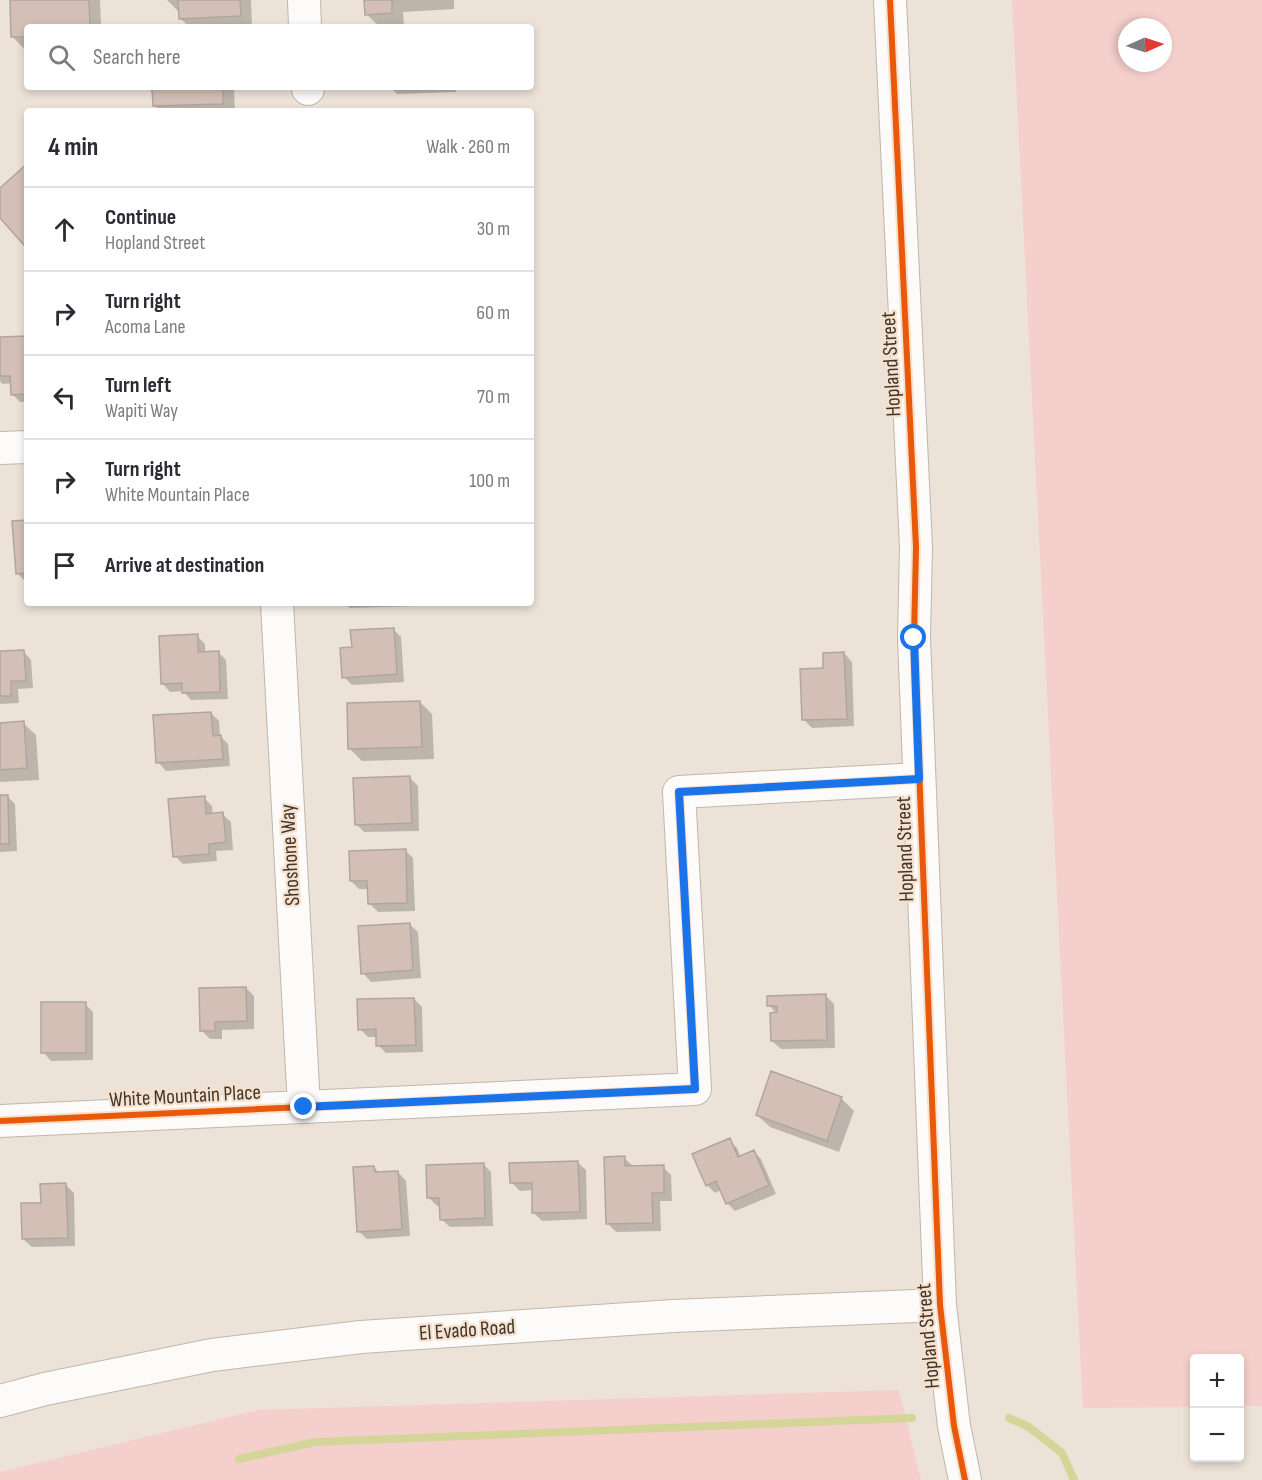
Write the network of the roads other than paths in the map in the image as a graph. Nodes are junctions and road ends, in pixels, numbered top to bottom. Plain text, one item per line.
1 (304, 0) edge
2 (890, 0) edge
3 (305, 24) edge
4 (24, 447) edge
5 (0, 448) edge
6 (277, 606) edge
7 (919, 779) junction
8 (304, 1107) junction
9 (0, 1120) edge
10 (940, 1305) junction
11 (0, 1401) edge
12 (965, 1480) edge

1 - 3 street
2 - 7 street, Hopland Street
4 - 5 street
6 - 8 street, Shoshone Way
7 - 8 street, White Mountain Place
7 - 10 street, Hopland Street
8 - 9 street, White Mountain Place
10 - 11 street, El Evado Road
10 - 12 street, Hopland Street

